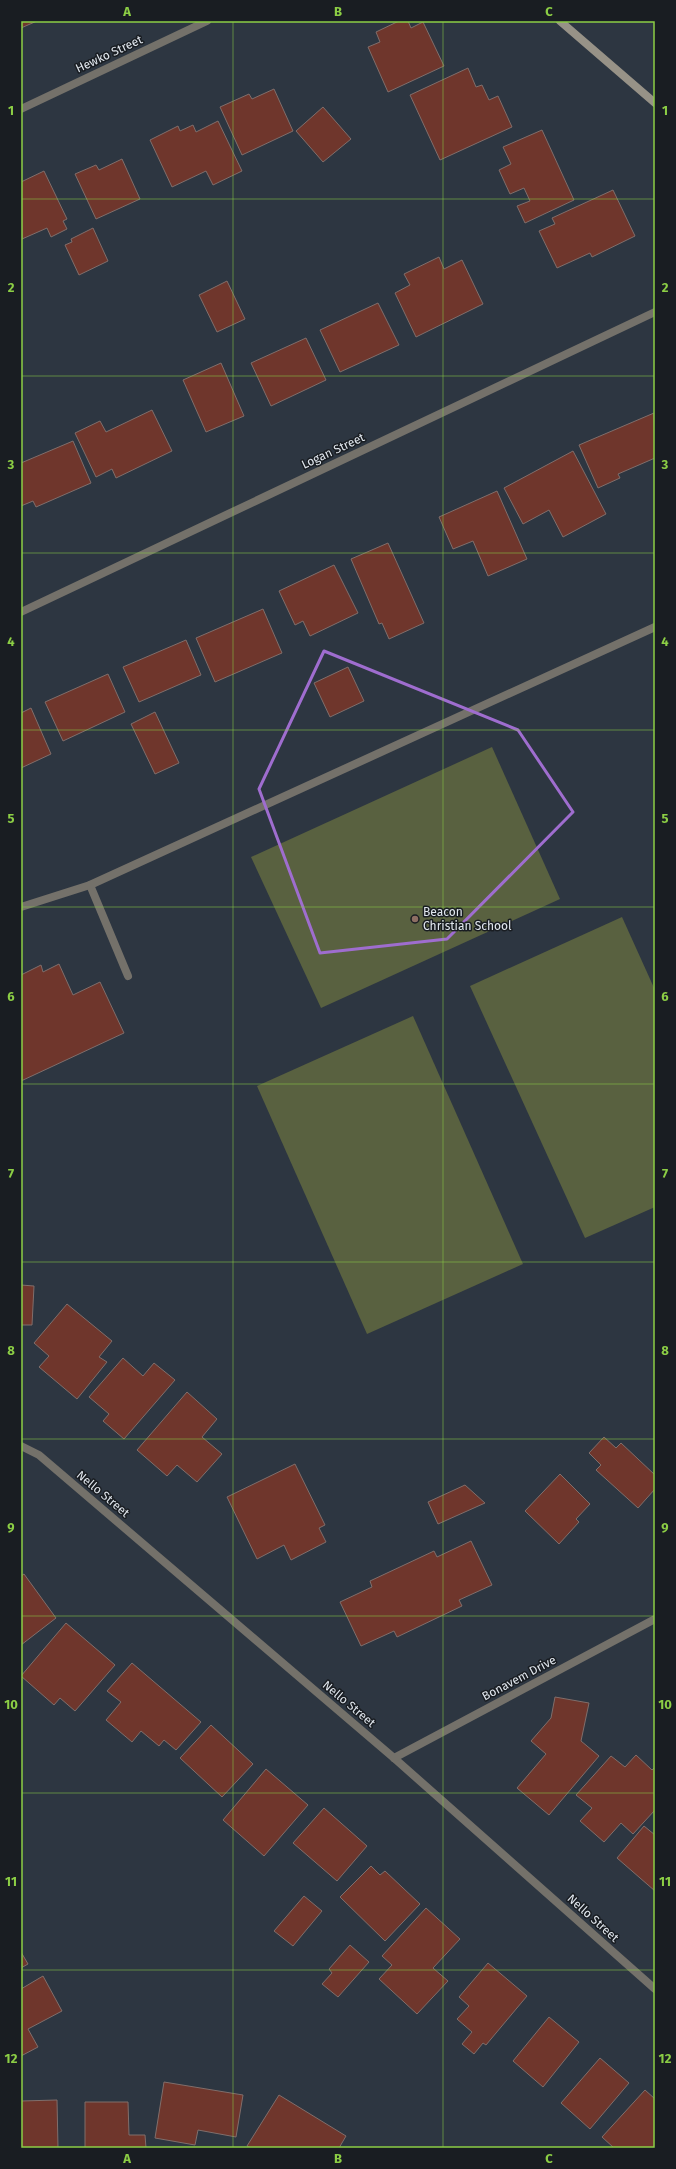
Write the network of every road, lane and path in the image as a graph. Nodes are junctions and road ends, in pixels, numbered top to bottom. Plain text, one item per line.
1 (207, 21) edge
2 (560, 21) edge
3 (655, 103) edge
4 (21, 109) edge
5 (655, 312) edge
6 (21, 612) edge
7 (655, 627) edge
8 (90, 885) junction
9 (21, 907) edge
10 (128, 976) dead end
11 (21, 1446) edge
12 (655, 1619) edge
13 (394, 1758) junction
14 (655, 1990) edge

1 - 4 street, Hewko Street
2 - 3 main road
5 - 6 street, Logan Street
7 - 8 street
8 - 9 street
8 - 10 street
11 - 13 street, Nello Street
12 - 13 street, Bonavem Drive
13 - 14 street, Nello Street

